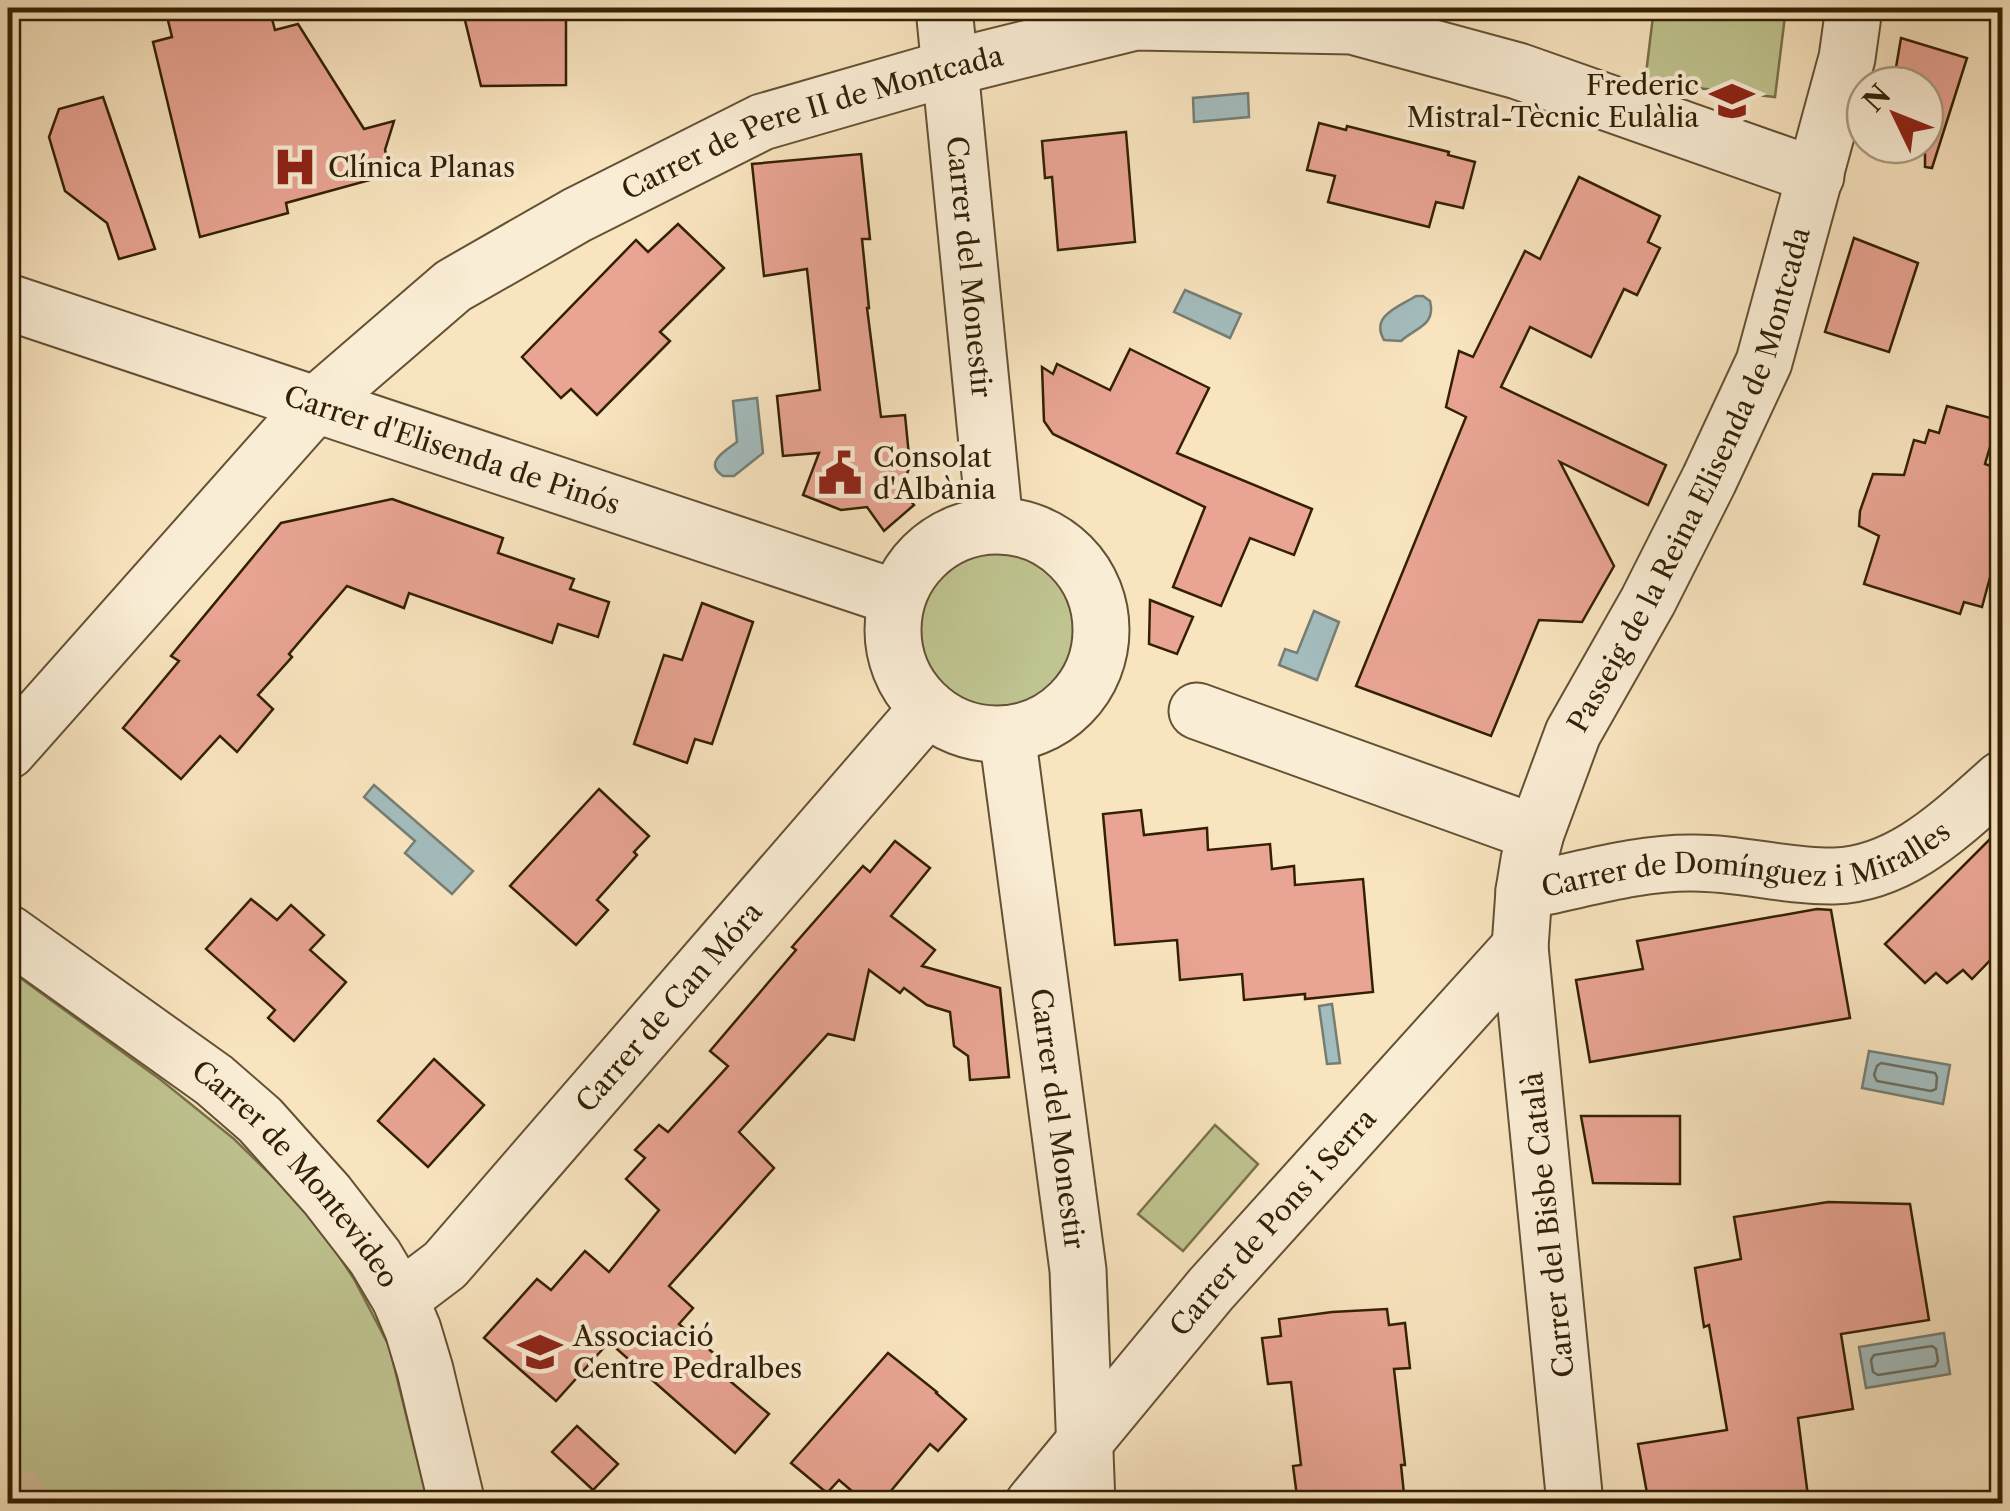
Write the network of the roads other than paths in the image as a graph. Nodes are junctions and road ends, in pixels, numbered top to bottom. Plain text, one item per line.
1 (944, 8) edge
2 (1854, 8) edge
3 (949, 68) junction
4 (1816, 176) junction
5 (8, 302) edge
6 (315, 406) junction
7 (995, 525) junction
8 (897, 598) junction
9 (928, 708) junction
10 (1197, 711) dead end
11 (1007, 734) junction
12 (8, 751) edge
13 (2002, 779) edge
14 (1536, 833) junction
15 (1524, 891) junction
16 (8, 932) edge
17 (1520, 947) junction
18 (400, 1299) junction
19 (1084, 1440) junction
20 (457, 1504) edge
21 (1032, 1504) edge
22 (1086, 1504) edge
23 (1575, 1504) edge

1 - 3 street, Carrer del Monestir
2 - 4 street, Passeig de la Reina Elisenda de Montcada
3 - 4 street, Carrer de Pere II de Montcada
3 - 6 street, Carrer de Pere II de Montcada
3 - 7 street, Carrer del Monestir
4 - 14 street, Passeig de la Reina Elisenda de Montcada
5 - 6 street, Carrer d'Elisenda de Pinós
6 - 8 street, Carrer d'Elisenda de Pinós
6 - 12 street, Carrer de Pere II de Montcada
7 - 8 street
7 - 11 street
8 - 9 street
9 - 11 street
9 - 18 street, Carrer de Can Móra
10 - 14 street
11 - 19 street, Carrer del Monestir
13 - 15 street, Carrer de Domínguez i Miralles
14 - 15 street, Passeig de la Reina Elisenda de Montcada
15 - 17 street, Passeig de la Reina Elisenda de Montcada
16 - 18 street, Carrer de Montevideo
17 - 19 street, Carrer de Pons i Serra
17 - 23 street, Carrer del Bisbe Català
18 - 20 street, Carrer de Montevideo
19 - 21 street, Carrer de Pons i Serra
19 - 22 street, Carrer del Monestir

